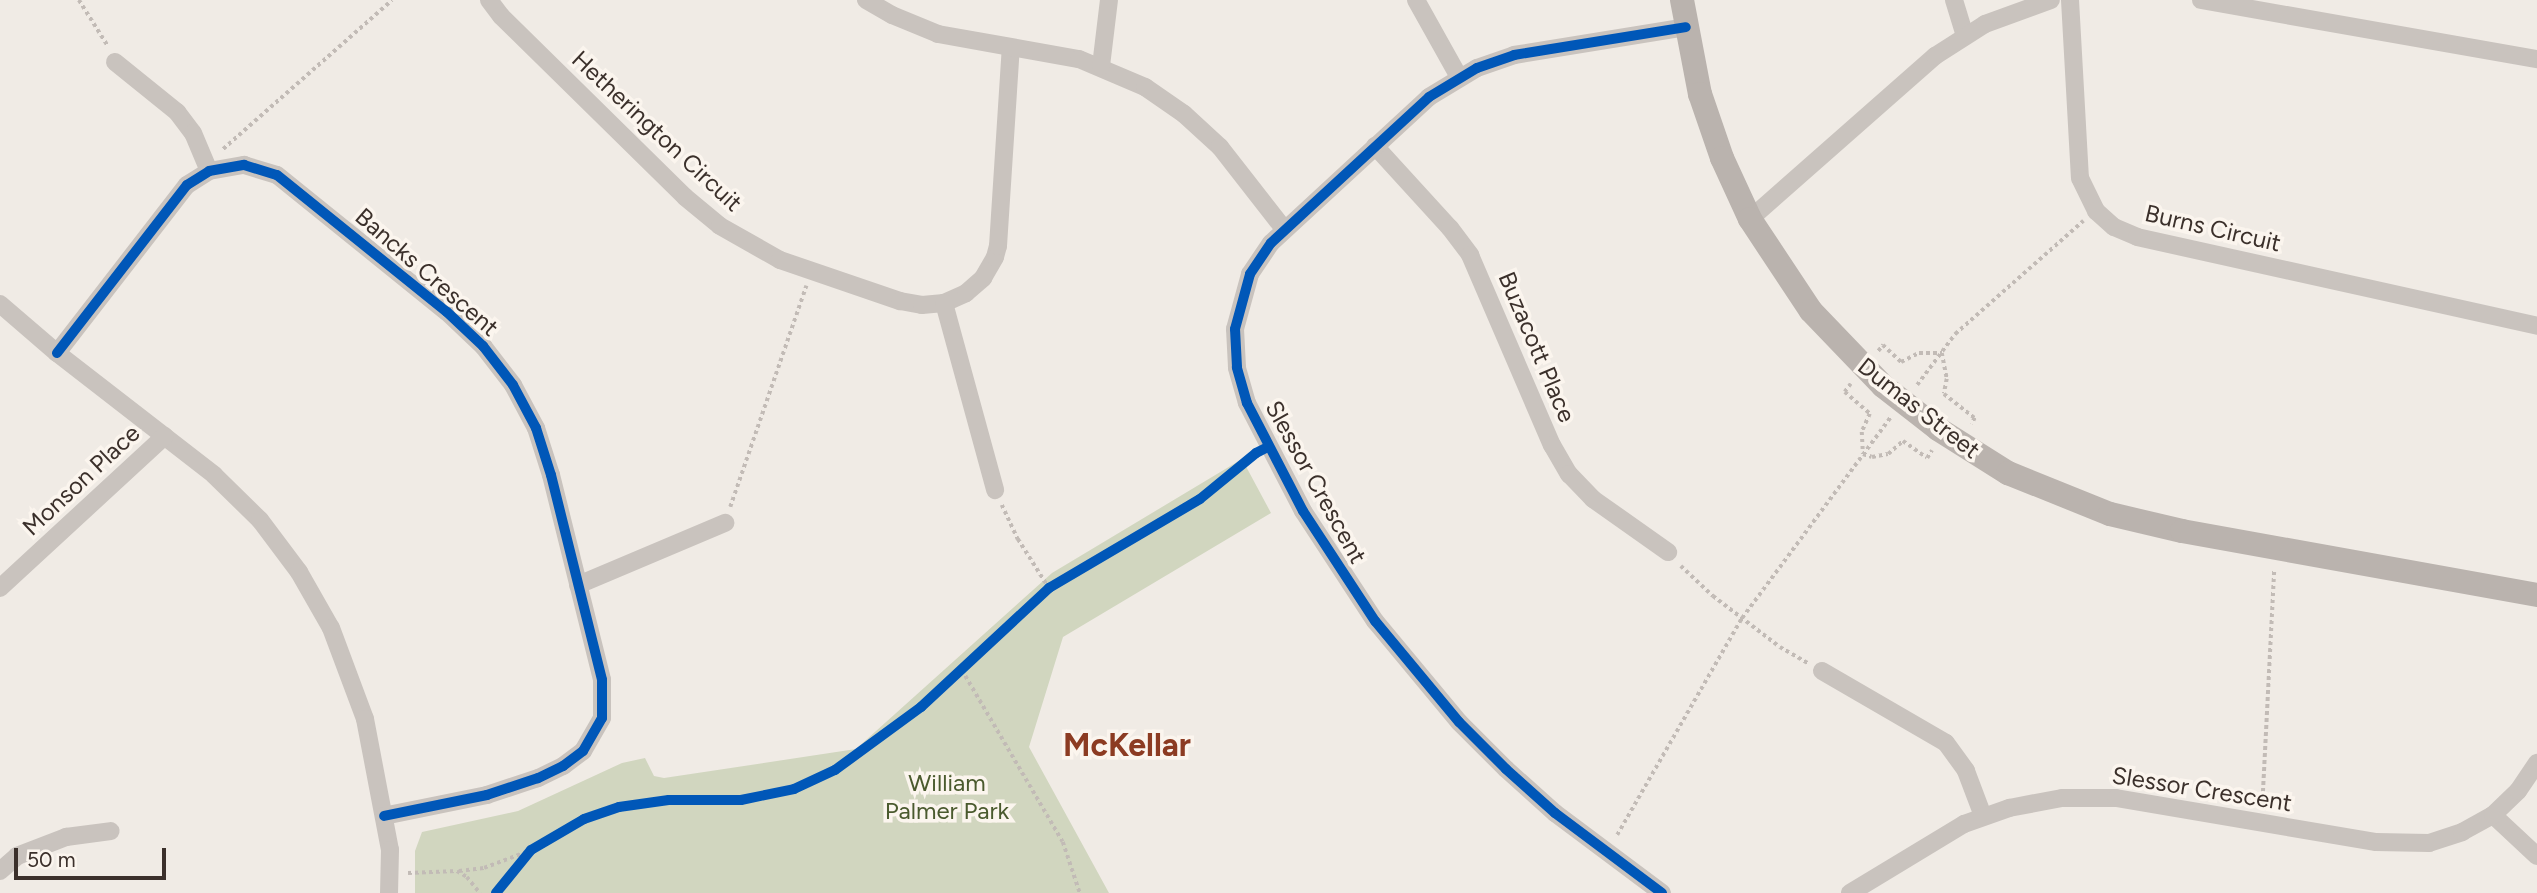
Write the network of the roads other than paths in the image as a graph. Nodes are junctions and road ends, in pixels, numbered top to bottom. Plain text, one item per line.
1 (489, 0) edge
2 (866, 0) edge
3 (1109, 0) edge
4 (1416, 0) edge
5 (1682, 0) edge
6 (1954, 0) edge
7 (2051, 0) edge
8 (2070, 0) edge
9 (2201, 0) edge
10 (2246, 4) edge
11 (1686, 27) junction
12 (1965, 35) junction
13 (1011, 47) junction
14 (2535, 53) edge
15 (114, 62) road end
16 (1101, 66) junction
17 (1459, 76) junction
18 (1375, 146) junction
19 (209, 171) junction
20 (1750, 219) junction
21 (1284, 229) junction
22 (944, 303) junction
23 (0, 304) edge
24 (2537, 326) edge
25 (57, 353) junction
26 (165, 436) junction
27 (995, 490) road end
28 (725, 523) road end
29 (1668, 552) road end
30 (578, 585) junction
31 (0, 589) edge
32 (2537, 595) edge
33 (1822, 671) road end
34 (2537, 763) edge
35 (2493, 815) junction
36 (384, 816) junction
37 (1983, 816) junction
38 (111, 831) dead end
39 (2537, 856) edge
40 (0, 871) edge
41 (389, 893) edge
42 (1660, 893) edge
43 (1850, 893) edge

1 - 22 street, Hetherington Circuit
2 - 13 street
3 - 16 street
4 - 17 street
5 - 11 street, Dumas Street
6 - 12 street
7 - 12 street
8 - 24 street, Burns Circuit
9 - 10 street
10 - 14 street
11 - 17 street, Slessor Crescent
11 - 20 street, Dumas Street
12 - 20 street
13 - 16 street
13 - 22 street
15 - 19 street
16 - 21 street
17 - 18 street, Slessor Crescent
18 - 21 street, Slessor Crescent
18 - 29 street, Buzacott Place
19 - 25 street, Bancks Crescent
19 - 30 street, Bancks Crescent
20 - 32 street, Dumas Street, bridge
21 - 42 street, Slessor Crescent
22 - 27 street
23 - 25 street
25 - 26 street
26 - 31 street, Monson Place
26 - 36 street
28 - 30 street
30 - 36 street, Bancks Crescent
33 - 37 street
34 - 35 street, Slessor Crescent
35 - 37 street, Slessor Crescent
35 - 39 street
36 - 41 street
37 - 43 street, Slessor Crescent
38 - 40 street

